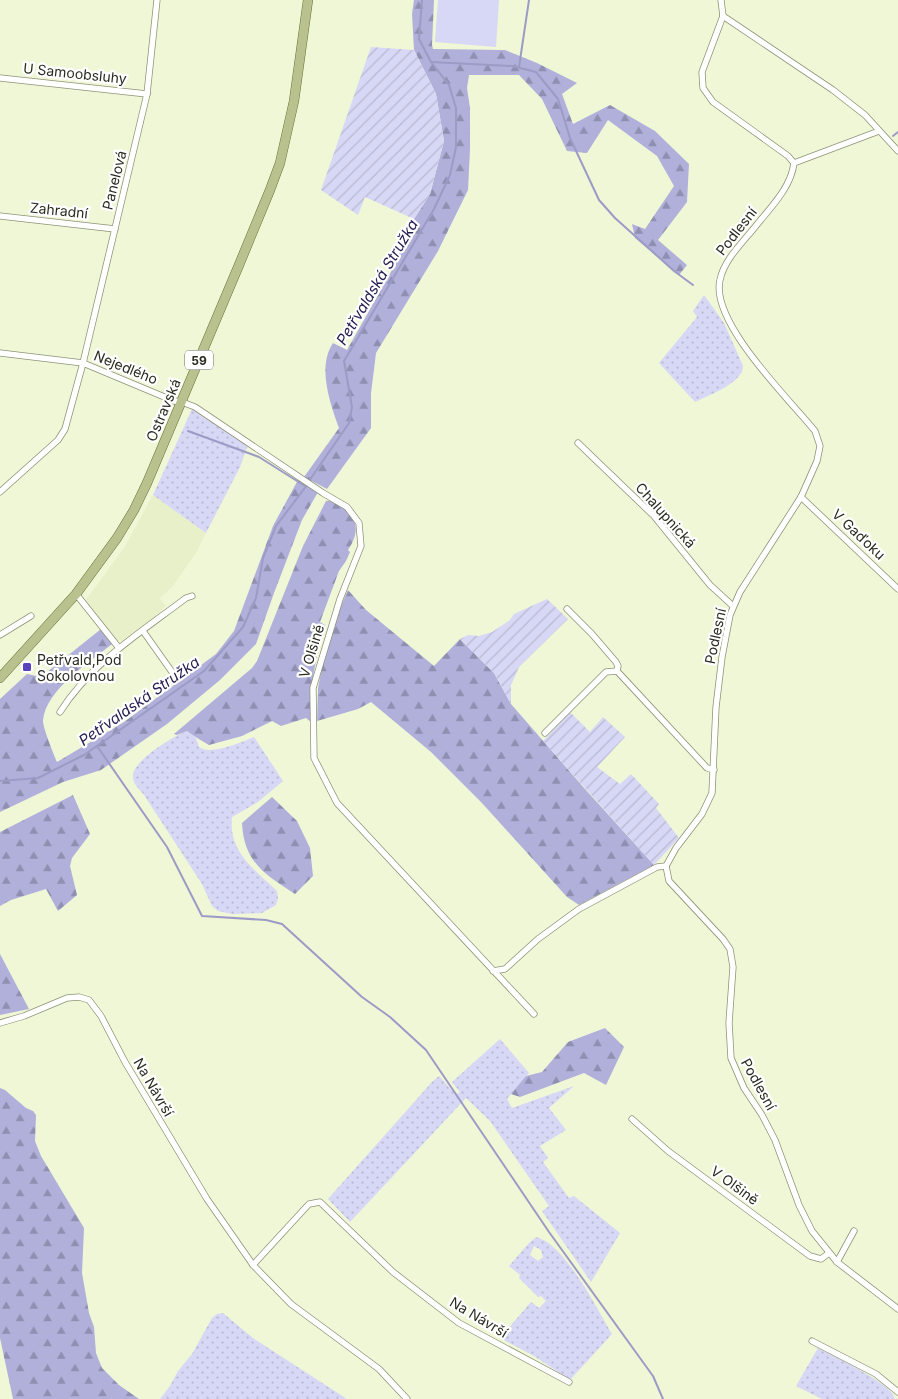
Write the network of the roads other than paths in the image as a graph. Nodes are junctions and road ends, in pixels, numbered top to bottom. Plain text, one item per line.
1 (157, 0) edge
2 (308, 0) edge
3 (721, 0) edge
4 (723, 16) junction
5 (0, 78) edge
6 (147, 94) junction
7 (878, 131) junction
8 (898, 152) edge
9 (794, 163) junction
10 (0, 216) edge
11 (114, 229) junction
12 (0, 353) edge
13 (83, 363) junction
14 (182, 402) junction
15 (578, 443) dead end
16 (0, 492) edge
17 (801, 497) junction
18 (898, 589) edge
19 (76, 594) junction
20 (192, 596) dead end
21 (733, 606) junction
22 (567, 609) dead end
23 (31, 616) dead end
24 (143, 631) junction
25 (0, 635) edge
26 (119, 648) junction
27 (617, 672) junction
28 (0, 678) edge
29 (177, 679) dead end
30 (60, 712) dead end
31 (545, 733) dead end
32 (714, 770) junction
33 (666, 866) junction
34 (493, 971) junction
35 (534, 1014) dead end
36 (0, 1023) edge
37 (632, 1119) dead end
38 (854, 1231) dead end
39 (828, 1253) junction
40 (837, 1262) junction
41 (253, 1264) junction
42 (898, 1309) edge
43 (812, 1341) dead end
44 (569, 1382) dead end
45 (898, 1392) edge
46 (407, 1399) edge

1 - 6 street, Panelová
2 - 14 main road, Ostravská / 59
3 - 4 street
4 - 7 street
4 - 9 street
5 - 6 street, U Samoobsluhy
6 - 11 street, Panelová
7 - 8 street
7 - 9 street
9 - 17 street, Podlesní
10 - 11 street, Zahradní
11 - 13 street, Panelová
12 - 13 street, Nejedlého
13 - 14 street, Nejedlého
13 - 16 street, Panelová
14 - 19 main road, Ostravská / 59
14 - 34 street, V Olšině
15 - 21 street, Chalupnická
17 - 18 street, V Gaďoku
17 - 21 street, Podlesní
19 - 26 street
19 - 28 main road, Ostravská / 59
20 - 24 street
21 - 32 street, Podlesní
22 - 27 street
23 - 25 street
24 - 26 street
24 - 29 street
26 - 30 street
27 - 31 street
27 - 32 street
32 - 33 street, Podlesní
33 - 34 street
33 - 39 street, Podlesní
34 - 35 street, V Olšině
36 - 41 street, Na Návrší
37 - 39 street, V Olšině
38 - 40 street
39 - 40 street, Podlesní
40 - 42 street, Podlesní
41 - 44 street, Na Návrší
41 - 46 street, Na Návrší
43 - 45 street

